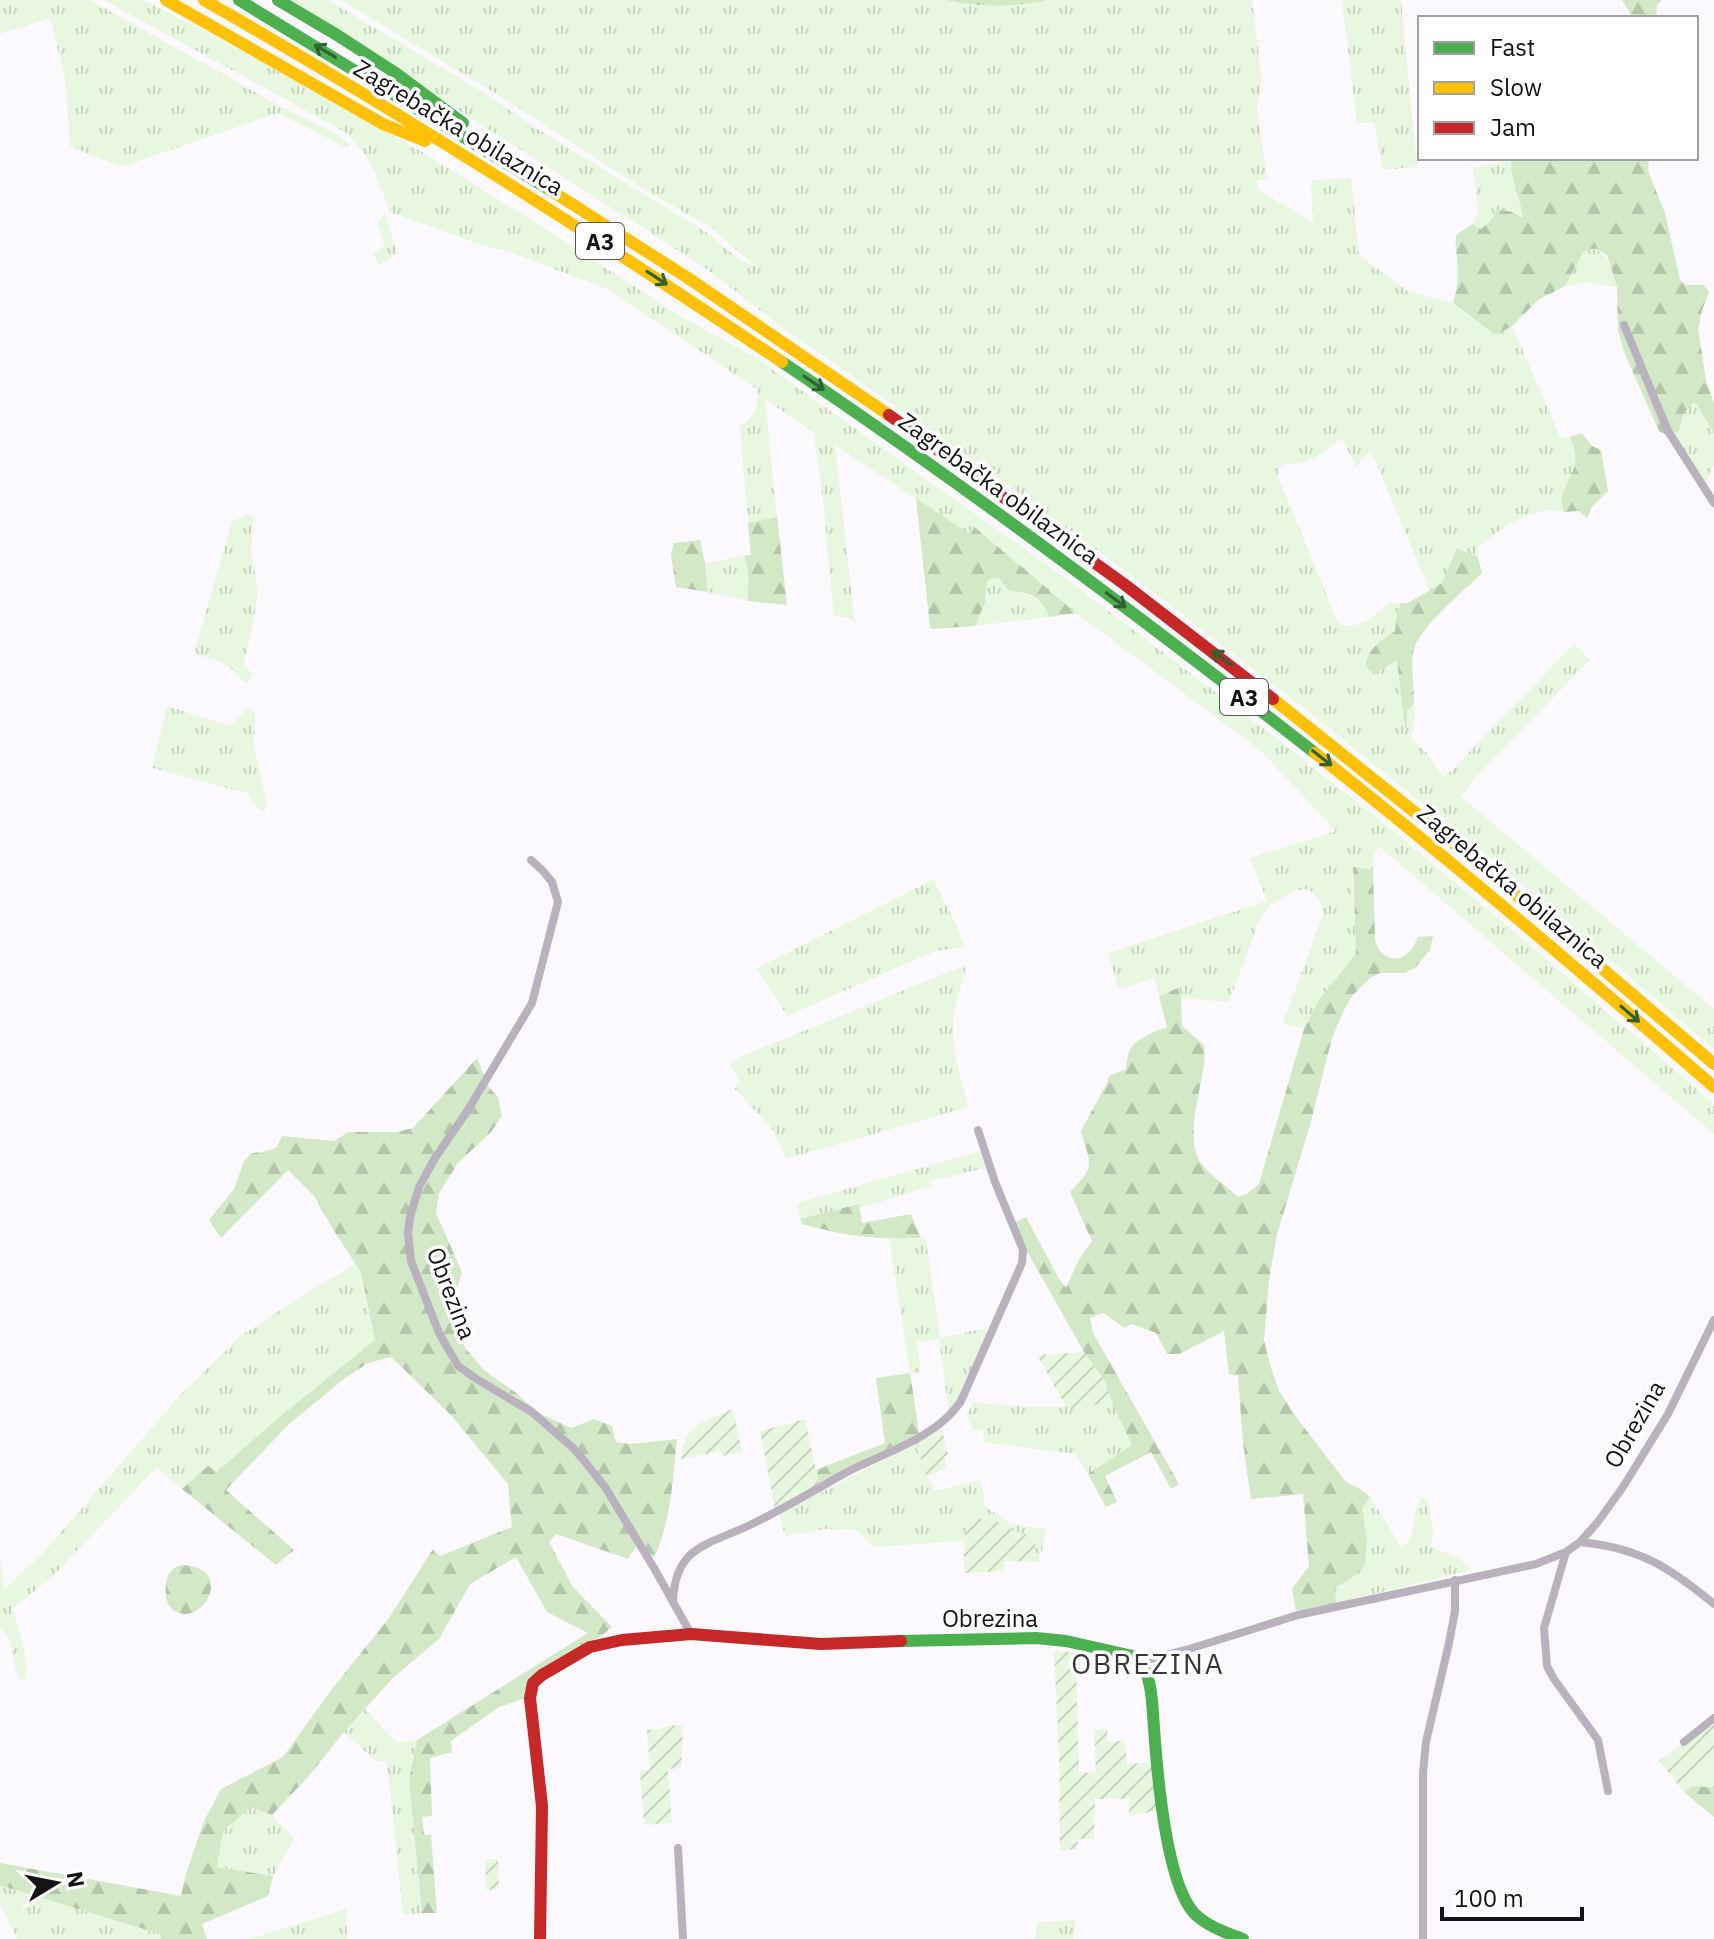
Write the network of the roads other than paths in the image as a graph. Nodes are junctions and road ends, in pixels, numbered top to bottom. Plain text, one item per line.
1 (166, 0) edge
2 (204, 0) edge
3 (239, 0) edge
4 (278, 0) edge
5 (449, 146) junction
6 (487, 149) junction
7 (1624, 325) dead end
8 (1714, 503) edge
9 (531, 860) dead end
10 (1714, 1064) edge
11 (1714, 1087) edge
12 (978, 1130) dead end
13 (1714, 1320) edge
14 (1580, 1542) junction
15 (1566, 1552) junction
16 (1455, 1580) junction
17 (673, 1602) junction
18 (1714, 1604) edge
19 (691, 1634) junction
20 (1142, 1661) junction
21 (1714, 1718) edge
22 (1684, 1742) dead end
23 (1608, 1791) dead end
24 (678, 1848) dead end
25 (540, 1939) edge
26 (683, 1939) edge
27 (1243, 1939) edge
28 (1423, 1939) edge

1 - 5 main road
2 - 5 main road, Zagrebačka obilaznica / A3
6 -> 3 main road, Zagrebačka obilaznica / A3
4 - 6 main road
5 -> 11 main road, Zagrebačka obilaznica / A3
10 -> 6 main road, Zagrebačka obilaznica / A3
7 - 8 street
9 - 17 street, Obrezina
12 - 17 street
13 - 14 street, Obrezina
14 - 15 street, Obrezina
14 - 18 street
15 - 16 street, Obrezina
15 - 23 street
16 - 20 street, Obrezina
16 - 28 street
17 - 19 street, Obrezina
19 - 20 main road, Obrezina
19 - 25 main road, Obrezina
20 - 27 main road
21 - 22 street
24 - 26 street

